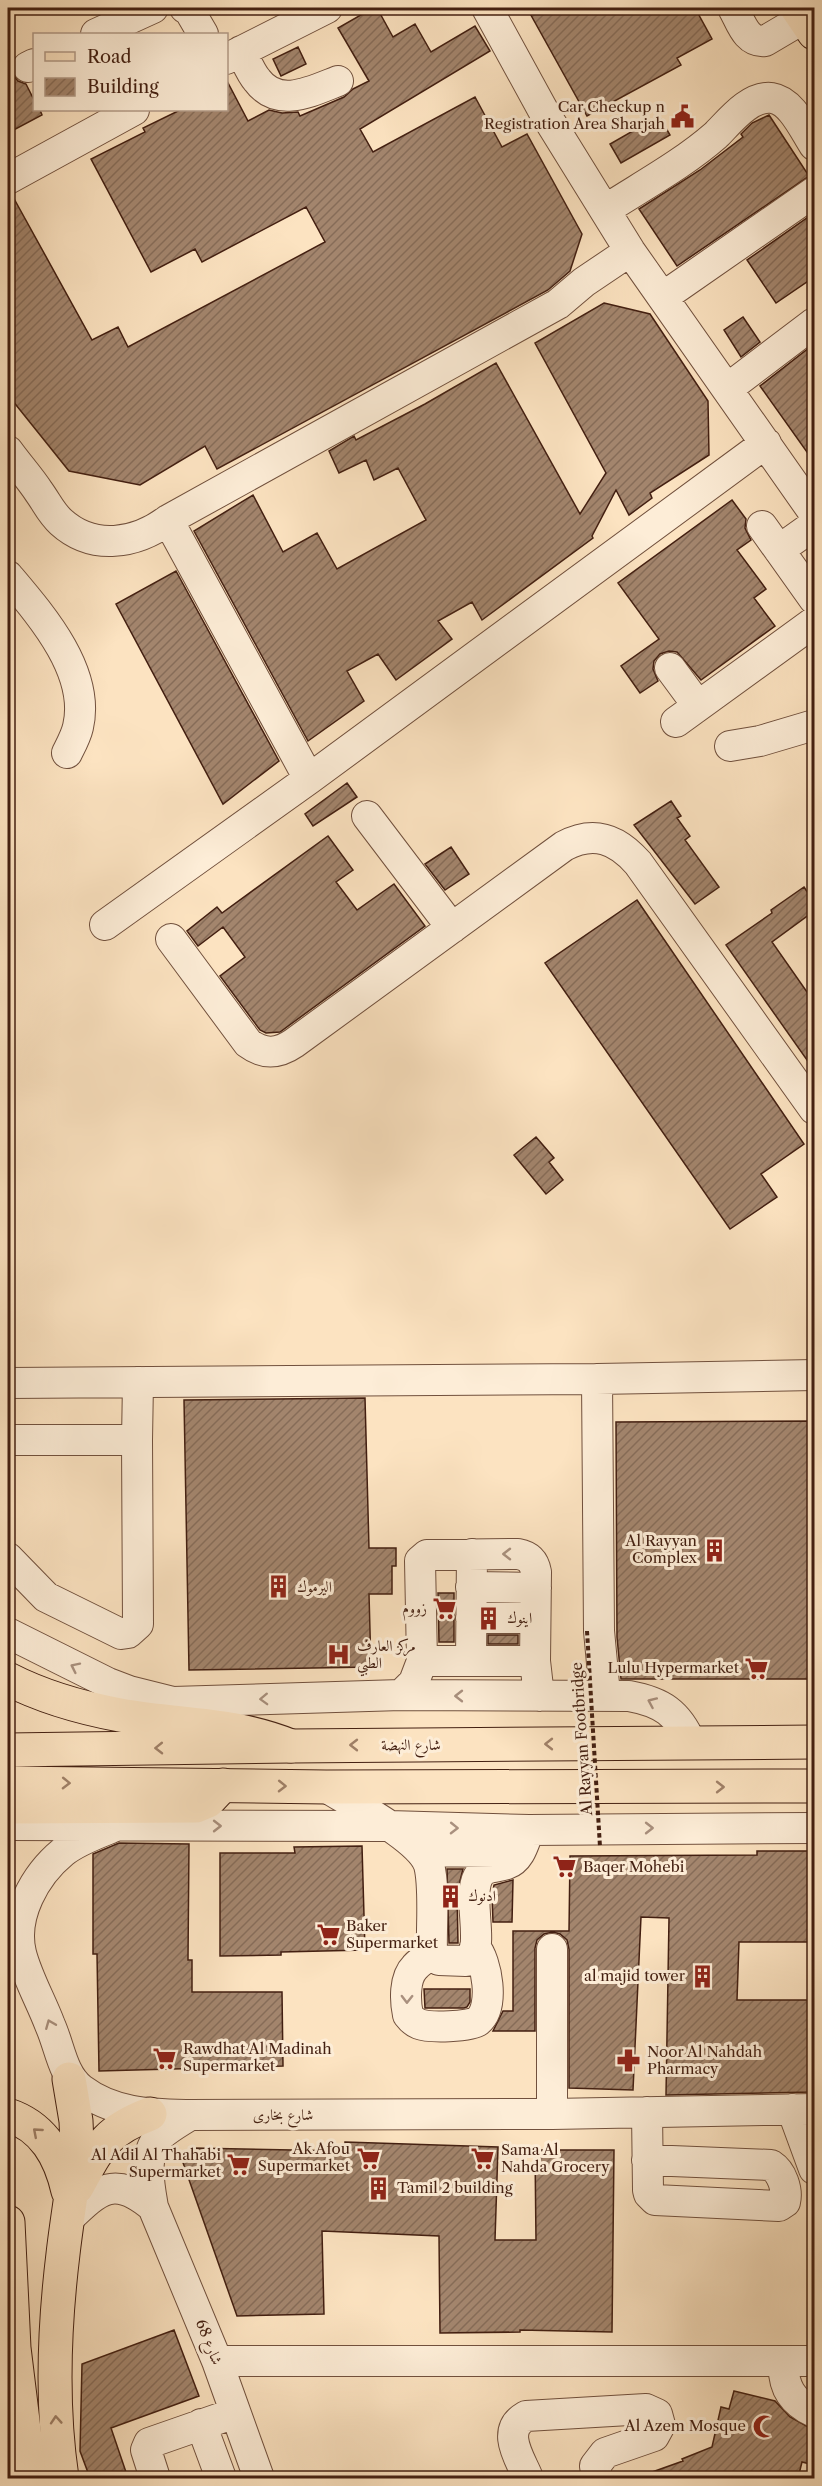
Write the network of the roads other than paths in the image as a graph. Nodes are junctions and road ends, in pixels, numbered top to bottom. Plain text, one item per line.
1 (153, 8) edge
2 (185, 8) edge
3 (327, 8) edge
4 (487, 8) edge
5 (734, 8) edge
6 (805, 19) edge
7 (98, 33) edge
8 (203, 33) edge
9 (234, 55) edge
10 (338, 81) dead end
11 (132, 111) edge
12 (814, 145) edge
13 (8, 179) edge
14 (814, 192) edge
15 (605, 210) junction
16 (637, 261) junction
17 (663, 297) junction
18 (814, 323) edge
19 (726, 389) junction
20 (766, 443) junction
21 (8, 451) edge
22 (814, 513) edge
23 (168, 520) junction
24 (814, 525) edge
25 (762, 526) dead end
26 (779, 550) junction
27 (8, 576) edge
28 (814, 599) edge
29 (814, 622) edge
30 (670, 668) dead end
31 (814, 725) edge
32 (730, 746) dead end
33 (67, 753) dead end
34 (309, 779) junction
35 (367, 816) dead end
36 (105, 926) dead end
37 (452, 928) junction
38 (171, 939) dead end
39 (804, 1070) edge
40 (814, 1109) edge
41 (814, 1375) edge
42 (597, 1379) junction
43 (138, 1382) junction
44 (8, 1383) edge
45 (8, 1440) edge
46 (137, 1440) junction
47 (472, 1554) junction
48 (8, 1558) edge
49 (471, 1587) junction
50 (536, 1588) junction
51 (471, 1618) junction
52 (535, 1618) junction
53 (8, 1633) edge
54 (471, 1654) junction
55 (535, 1656) junction
56 (422, 1661) junction
57 (8, 1679) edge
58 (400, 1695) junction
59 (605, 1695) junction
60 (539, 1696) junction
61 (814, 1742) edge
62 (691, 1743) junction
63 (291, 1746) junction
64 (8, 1750) edge
65 (8, 1783) edge
66 (223, 1785) junction
67 (814, 1786) edge
68 (326, 1787) junction
69 (8, 1807) edge
70 (8, 1826) edge
71 (116, 1826) junction
72 (388, 1826) junction
73 (814, 1828) edge
74 (529, 1830) junction
75 (421, 1851) junction
76 (508, 1863) junction
77 (475, 1947) junction
78 (432, 1949) junction
79 (552, 1949) dead end
80 (69, 2079) junction
81 (803, 2109) edge
82 (647, 2112) junction
83 (150, 2114) junction
84 (552, 2114) junction
85 (8, 2115) edge
86 (190, 2115) junction
87 (647, 2160) dead end
88 (814, 2169) edge
89 (153, 2207) junction
90 (68, 2209) junction
91 (8, 2230) edge
92 (218, 2361) junction
93 (784, 2361) junction
94 (814, 2361) edge
95 (814, 2412) edge
96 (235, 2414) junction
97 (201, 2424) junction
98 (30, 2478) edge
99 (62, 2478) edge
100 (155, 2478) edge
101 (221, 2478) edge
102 (259, 2478) edge
103 (528, 2478) edge
104 (596, 2478) edge

1 - 7 street
2 - 8 street
3 - 9 street
4 - 15 street
5 - 6 street
9 - 10 street
11 - 13 street
12 - 15 street
14 - 17 street
15 - 16 street
16 - 17 street
16 - 23 street
17 - 19 street
18 - 19 street
19 - 20 street
20 - 22 street
20 - 34 street
21 - 23 street
23 - 34 street
24 - 26 street
25 - 26 street
26 - 28 street
27 - 33 street
29 - 30 street
31 - 32 street
34 - 36 street
35 - 37 street
37 - 38 street
37 - 39 street
39 - 40 street
41 - 42 street
42 - 43 street
42 - 59 street
43 - 44 street
43 - 46 street
45 - 46 street
46 - 48 street
47 - 49 street
50 -> 47 street
47 - 56 street
49 - 50 street
49 - 51 street
50 - 52 street
51 - 52 street
51 - 54 street
52 - 55 street
58 -> 53 street
54 - 55 street
54 - 56 street
55 - 60 street
56 - 58 street
57 - 63 main road
60 -> 58 street
59 - 60 street
62 -> 59 street
61 - 62 main road, شارع النهضة
62 -> 63 main road, شارع النهضة
63 -> 64 main road, شارع النهضة
65 -> 66 main road
66 -> 68 main road
66 - 69 main road
68 -> 67 main road
68 - 72 street
70 - 71 street
71 -> 72 street
80 -> 71 street
72 -> 74 street
72 - 75 street
74 -> 73 street
74 - 76 street
75 - 76 street
75 - 78 street
76 - 77 street
77 - 78 street
78 -> 77 street
79 - 84 street
80 - 83 street, شارع بخارى
80 - 90 main road
81 - 82 street, شارع بخارى
81 - 88 street
82 - 84 street, شارع بخارى
82 - 87 street
83 - 86 street, شارع بخارى
83 - 90 main road
84 - 86 street, شارع بخارى
90 -> 85 main road
86 - 89 street, شارع 68
89 - 90 street
89 - 92 street, شارع 68
99 -> 90 main road
91 - 98 main road
92 - 93 street
92 - 96 street, شارع 68
93 - 94 street
93 - 95 street
96 - 97 street
96 - 102 street, شارع 68
97 - 100 street
97 - 101 street
103 - 104 street

